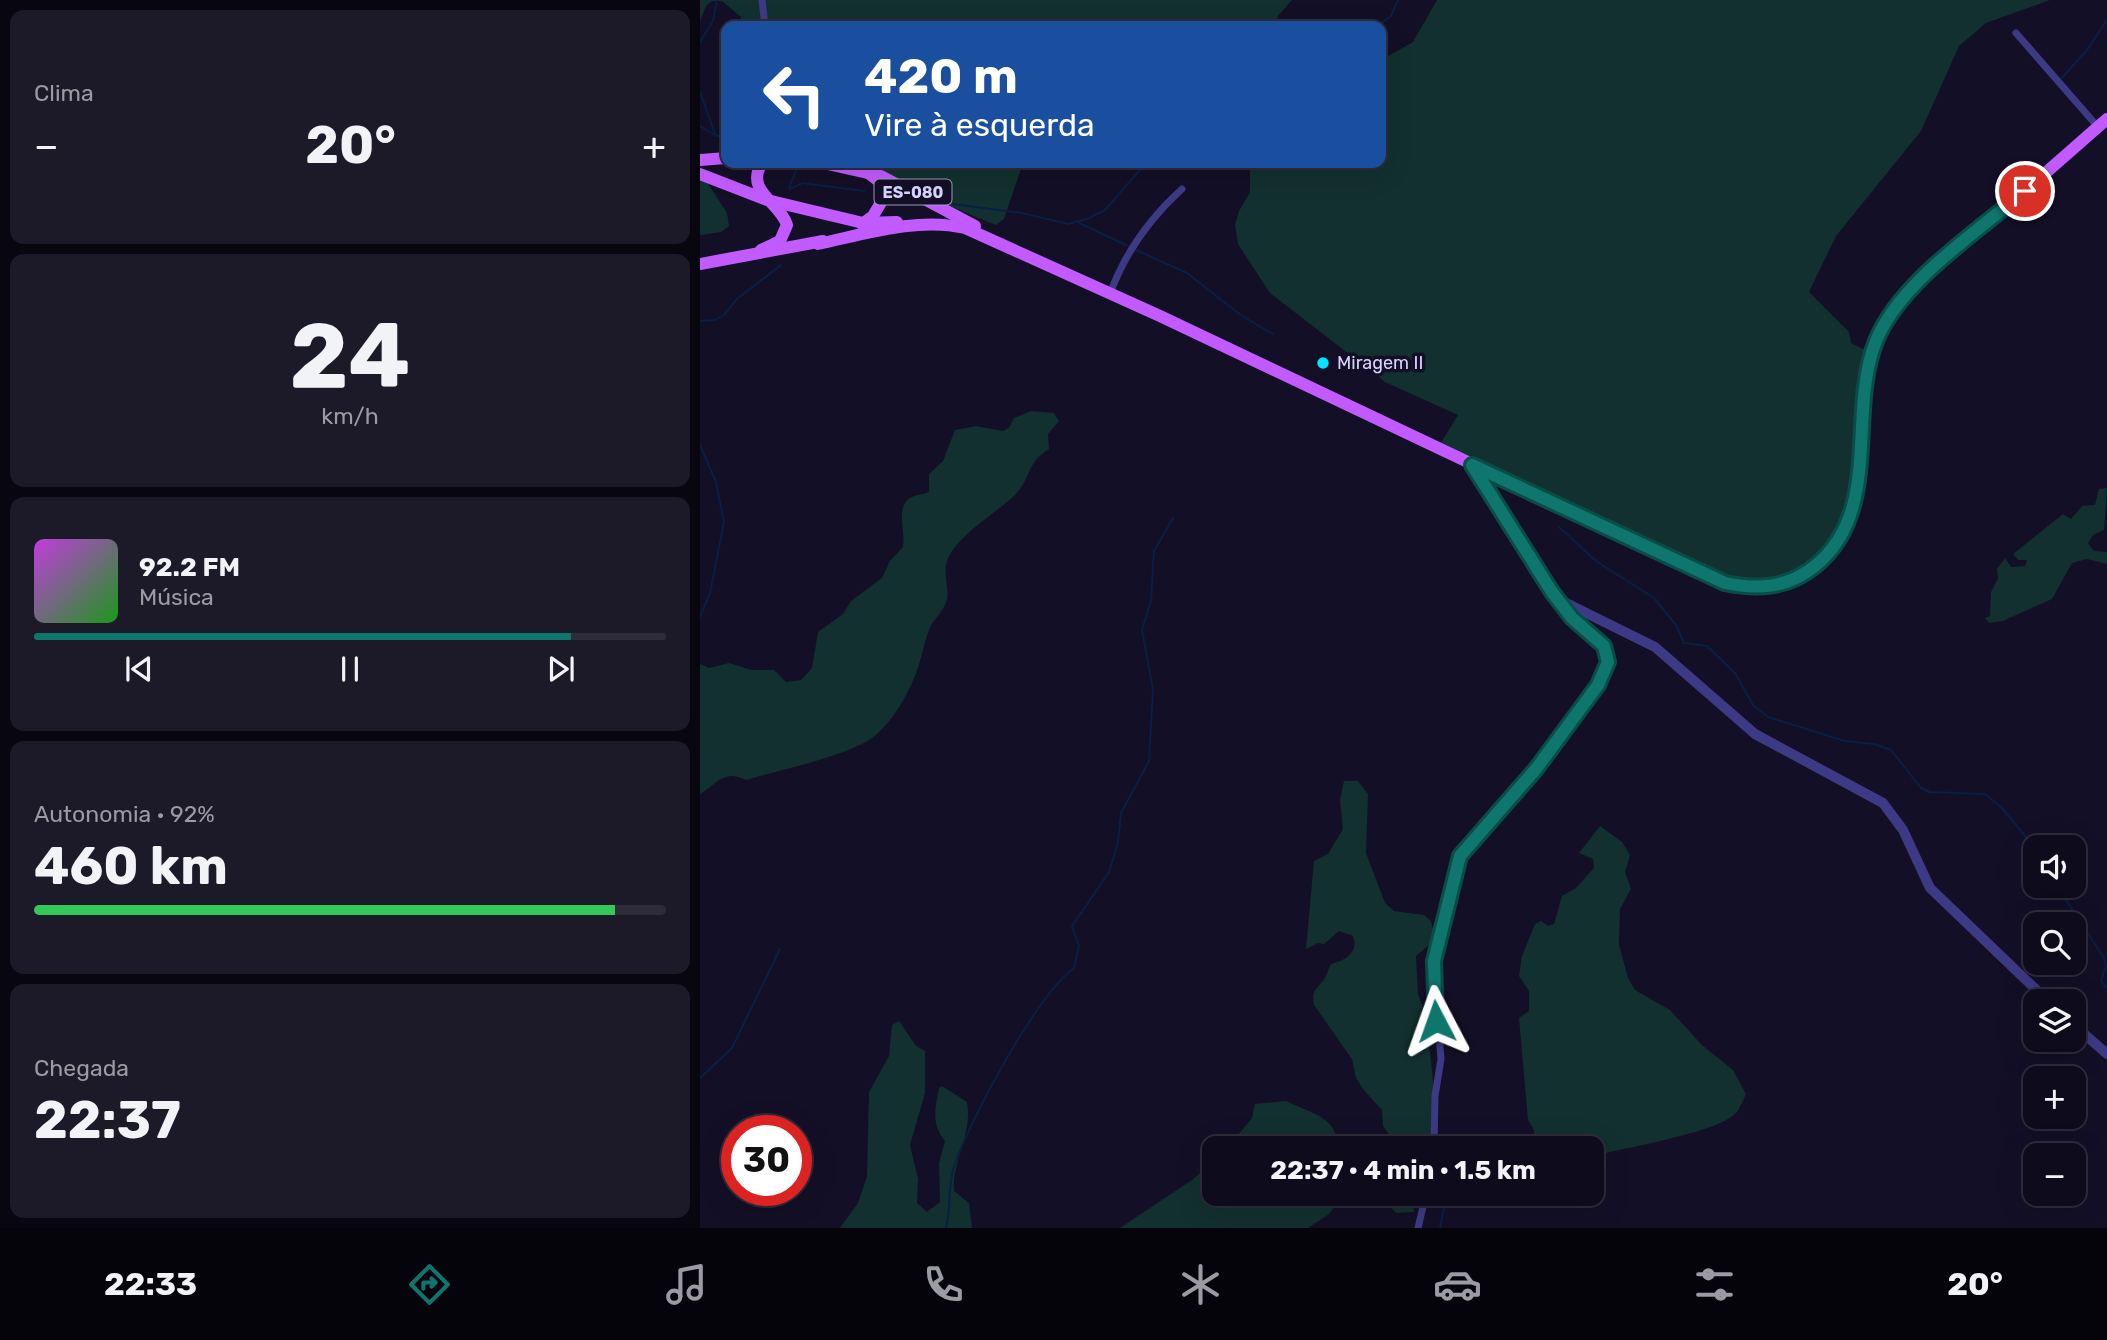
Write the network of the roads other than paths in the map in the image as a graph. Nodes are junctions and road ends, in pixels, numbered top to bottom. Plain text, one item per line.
1 (762, 0) edge
2 (764, 21) edge
3 (2017, 33) dead end
4 (2102, 123) edge
5 (721, 158) edge
6 (700, 160) edge
7 (761, 168) edge
8 (865, 168) edge
9 (866, 168) edge
10 (700, 174) edge
11 (1182, 189) dead end
12 (767, 200) junction
13 (863, 223) junction
14 (943, 223) junction
15 (996, 239) junction
16 (818, 244) junction
17 (741, 257) junction
18 (700, 264) edge
19 (1110, 293) junction
20 (1472, 465) junction
21 (1560, 600) junction
22 (2035, 989) edge
23 (2086, 1036) edge
24 (2107, 1054) edge
25 (1434, 1136) edge
26 (1423, 1206) edge
27 (1418, 1228) edge

1 - 2 street
3 - 4 street
4 - 20 main road
5 - 6 main road
7 - 12 main road
8 - 13 main road
9 - 15 main road, ES-080
10 - 12 main road, ES-080
11 - 19 street
12 - 13 main road, ES-080
12 - 17 main road
13 - 14 main road, ES-080
13 - 16 main road
14 - 15 main road
14 - 16 main road
15 - 19 main road
16 - 17 main road
17 - 18 main road
19 - 20 main road
20 - 21 street
21 - 22 street
21 - 25 street
23 - 24 street
26 - 27 street

